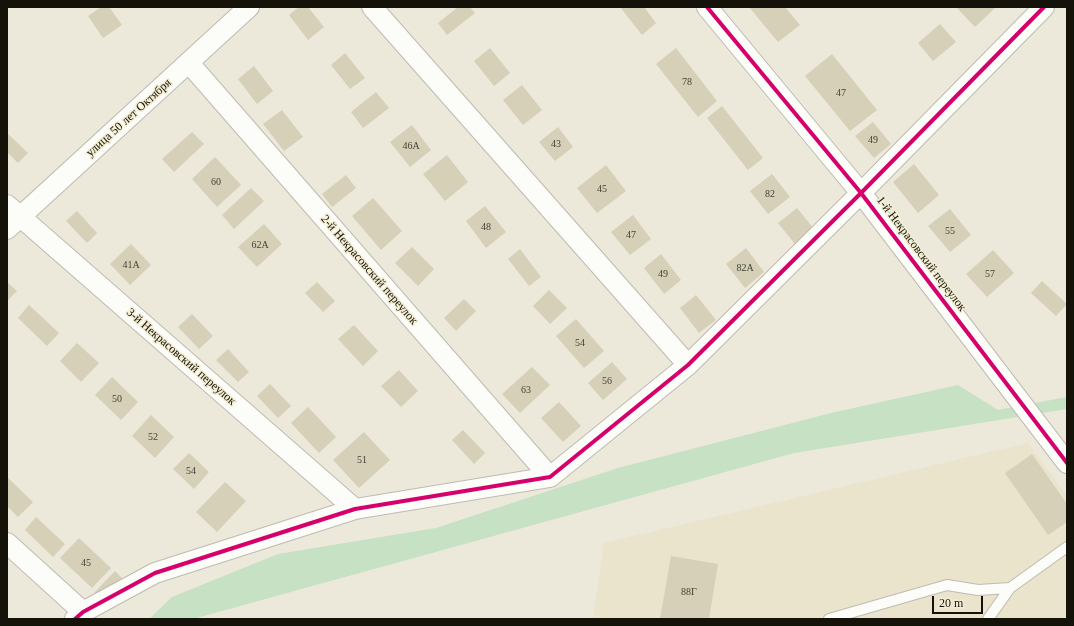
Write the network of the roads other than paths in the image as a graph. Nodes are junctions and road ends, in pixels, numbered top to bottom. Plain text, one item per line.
1 (250, 7) edge
2 (372, 7) edge
3 (707, 7) edge
4 (1044, 7) edge
5 (189, 63) junction
6 (861, 193) junction
7 (12, 217) edge
8 (688, 365) junction
9 (1067, 463) edge
10 (550, 477) junction
11 (355, 509) junction
12 (7, 543) edge
13 (1067, 547) edge
14 (1010, 588) junction
15 (79, 615) edge
16 (829, 619) edge
17 (988, 619) edge

1 - 5 street, улица 50 лет Октября
2 - 8 street
3 - 6 street, 1-й Некрасовский переулок
4 - 6 street
5 - 7 street, улица 50 лет Октября
5 - 10 street, 2-й Некрасовский переулок
6 - 8 street
6 - 9 street, 1-й Некрасовский переулок
7 - 11 street, 3-й Некрасовский переулок
8 - 10 street
10 - 11 street
11 - 15 street
12 - 15 street
13 - 14 lane
14 - 16 lane
14 - 17 lane

